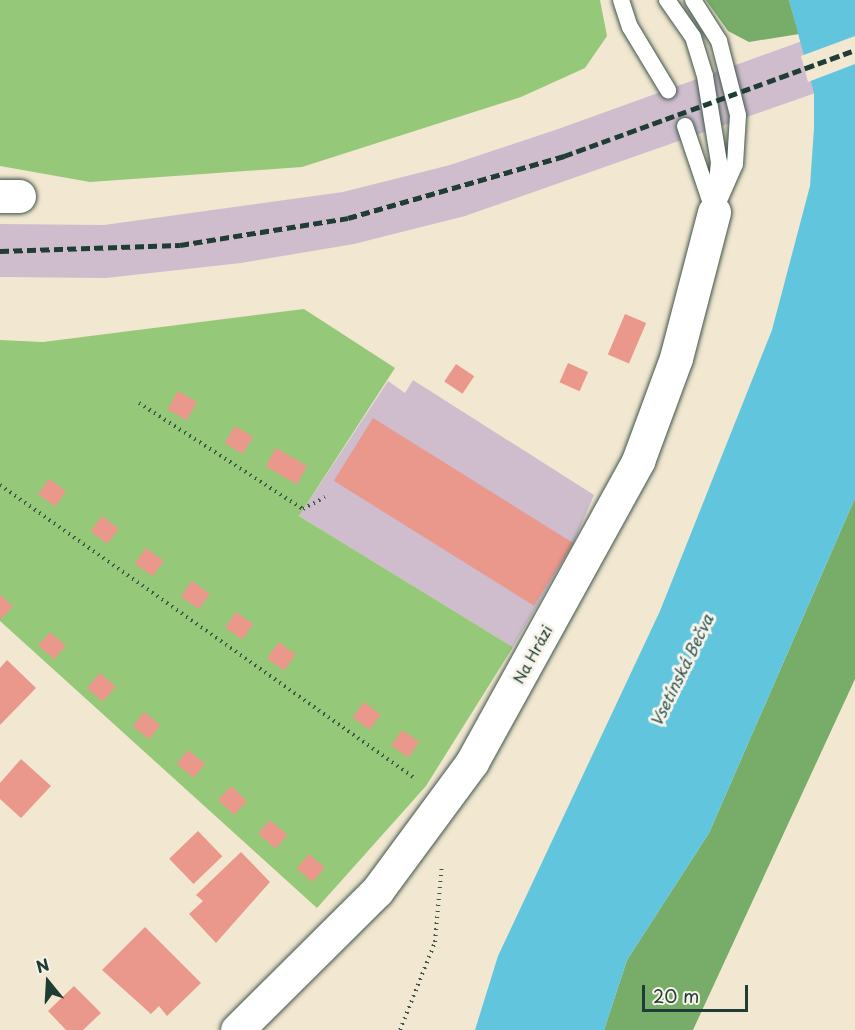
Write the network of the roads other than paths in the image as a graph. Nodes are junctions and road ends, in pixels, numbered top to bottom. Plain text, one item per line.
1 (621, 0) edge
2 (667, 0) edge
3 (693, 0) edge
4 (668, 90) dead end
5 (685, 126) dead end
6 (714, 212) junction
7 (237, 1030) edge

1 - 4 lane
2 - 6 lane
3 - 6 lane
5 - 6 lane
6 - 7 street, Na Hrázi

